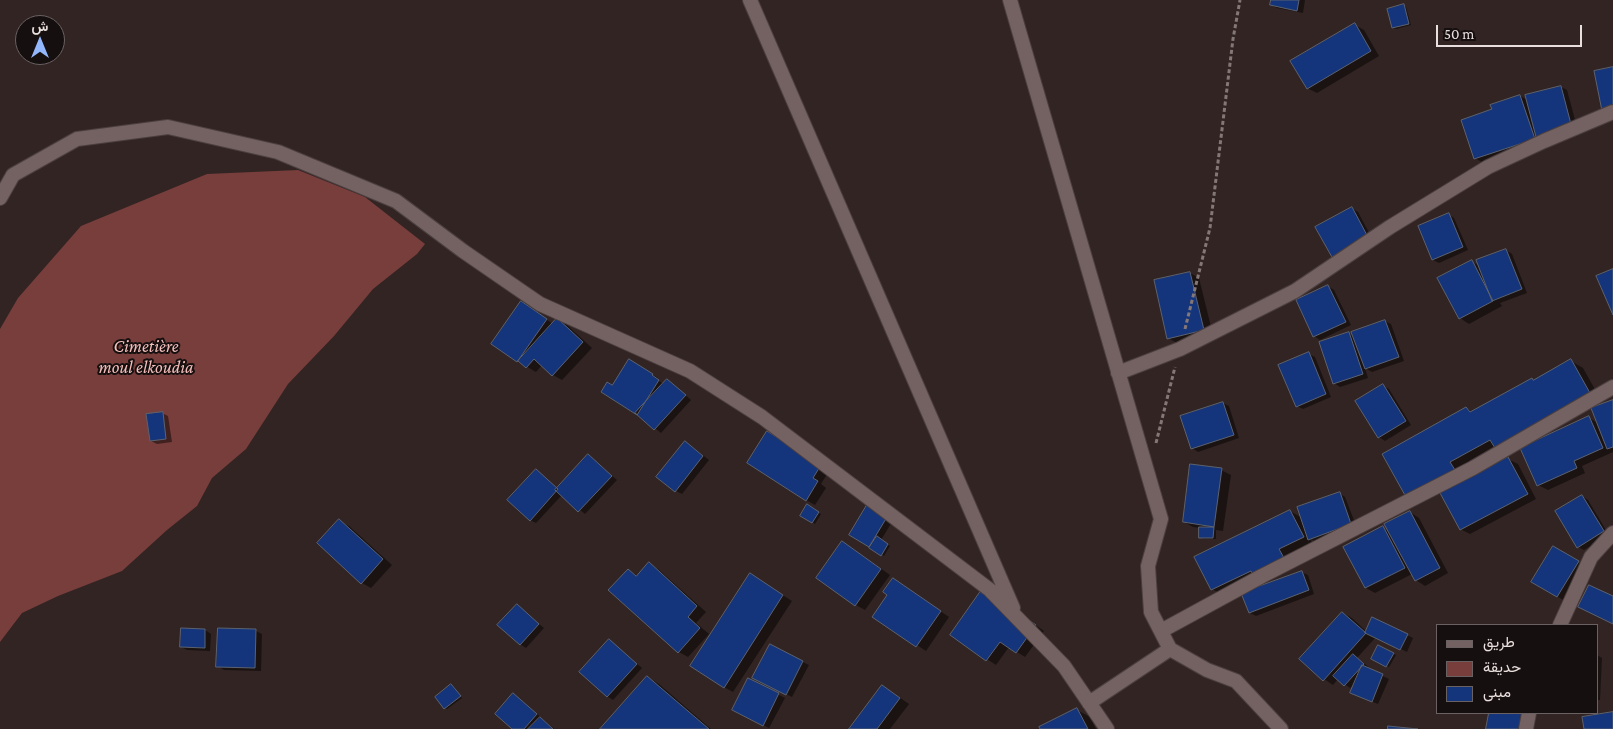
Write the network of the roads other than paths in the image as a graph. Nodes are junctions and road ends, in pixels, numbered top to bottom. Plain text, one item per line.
1 (750, 0) edge
2 (1010, 0) edge
3 (1613, 112) edge
4 (0, 198) edge
5 (1118, 373) junction
6 (1613, 387) edge
7 (1613, 533) edge
8 (1016, 616) junction
9 (1560, 624) edge
10 (1161, 631) junction
11 (1170, 649) junction
12 (1089, 703) junction
13 (1529, 714) edge
14 (1107, 729) edge
15 (1281, 729) edge
16 (1526, 729) edge

1 - 8 street
2 - 5 street
3 - 5 street
4 - 8 street
5 - 10 street
6 - 10 street
7 - 9 street
8 - 12 street
10 - 11 street
11 - 12 street
11 - 15 street
12 - 14 street
13 - 16 street

